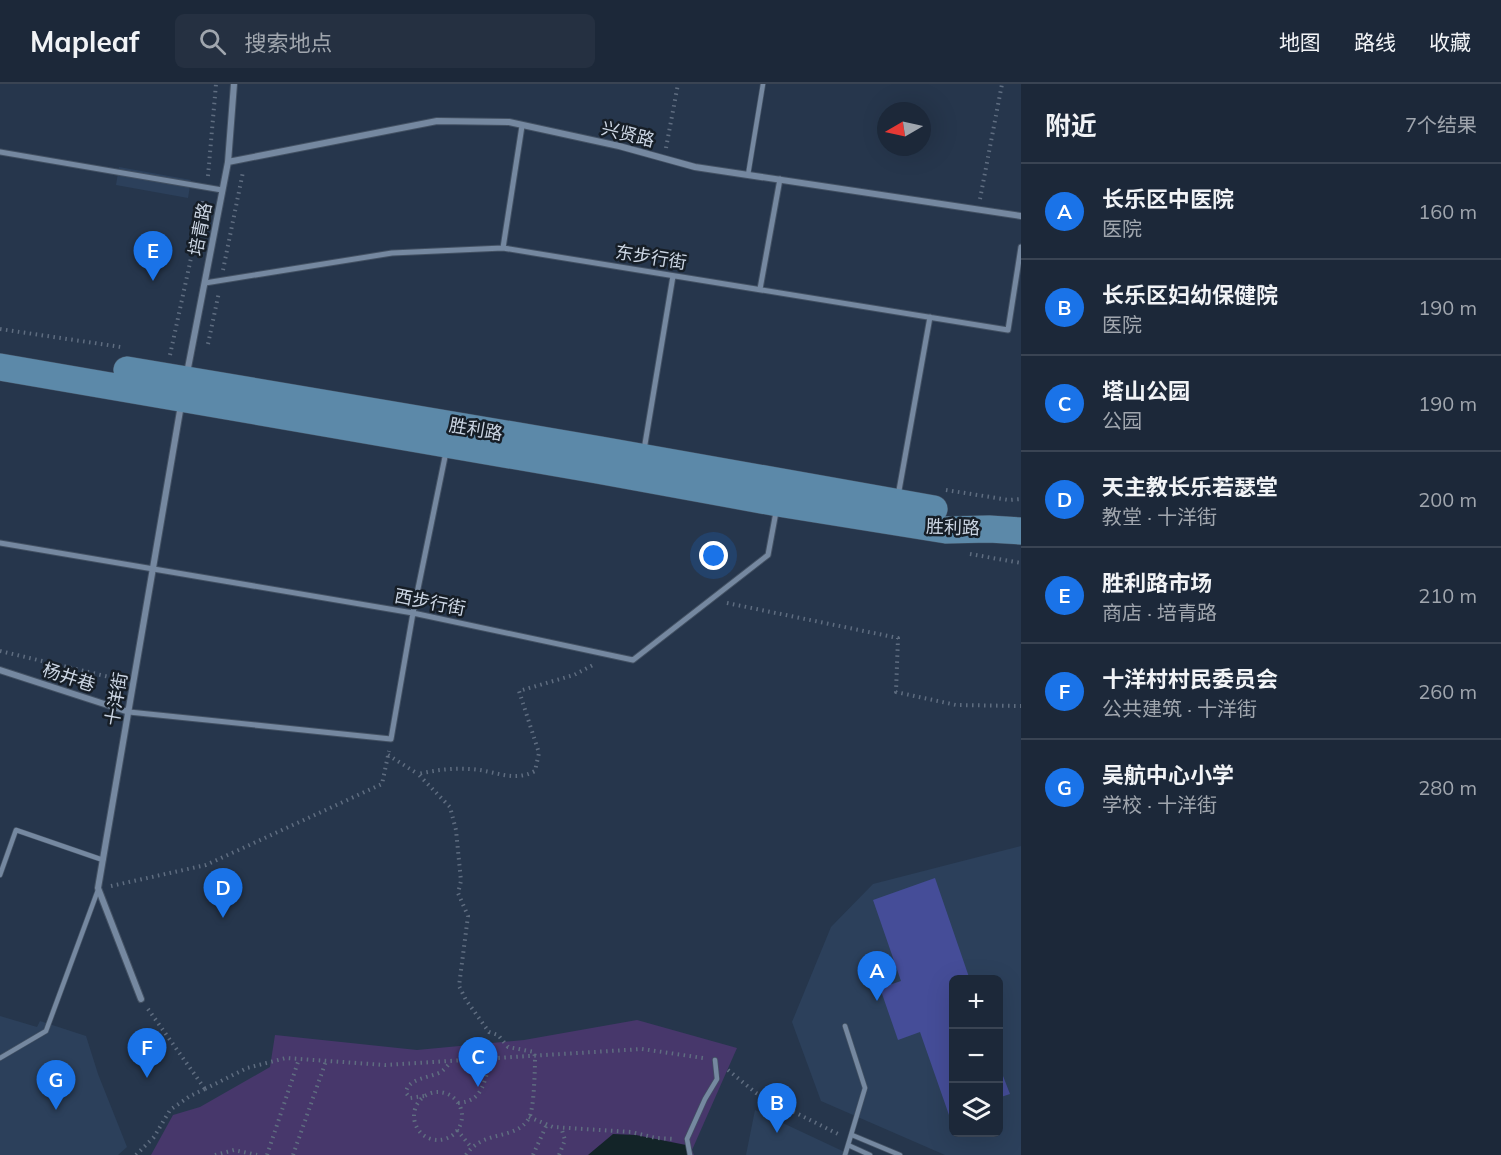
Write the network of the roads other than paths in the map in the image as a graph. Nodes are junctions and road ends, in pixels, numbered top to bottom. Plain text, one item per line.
1 (234, 84) edge
2 (763, 84) edge
3 (522, 126) junction
4 (0, 152) edge
5 (228, 162) junction
6 (748, 175) junction
7 (780, 179) junction
8 (222, 190) junction
9 (1021, 216) edge
10 (1021, 247) edge
11 (503, 248) junction
12 (673, 276) junction
13 (205, 283) junction
14 (760, 290) junction
15 (930, 317) junction
16 (0, 351) edge
17 (0, 368) edge
18 (184, 388) junction
19 (447, 444) junction
20 (642, 457) junction
21 (778, 503) junction
22 (896, 503) junction
23 (989, 529) junction
24 (1021, 531) edge
25 (0, 543) edge
26 (153, 570) junction
27 (412, 613) junction
28 (0, 670) edge
29 (129, 712) junction
30 (103, 860) junction
31 (0, 874) edge
32 (98, 888) junction
33 (141, 999) road end
34 (845, 1026) dead end
35 (0, 1058) edge
36 (715, 1059) road end
37 (850, 1140) junction
38 (690, 1155) edge
39 (845, 1155) edge
40 (870, 1155) edge
41 (900, 1155) edge

1 - 5 street, 培青路
2 - 6 lane
3 - 5 street, 兴贤路
3 - 6 street, 兴贤路
3 - 11 street
4 - 8 street
5 - 8 street, 培青路
6 - 7 street, 兴贤路
7 - 9 street, 兴贤路
7 - 14 street
8 - 13 street, 培青路
10 - 15 street, 东步行街
11 - 12 street, 东步行街
11 - 13 street, 东步行街
12 - 14 street, 东步行街
12 - 20 street
13 - 18 street, 培青路
14 - 15 street, 东步行街
15 - 22 street
16 - 18 main road, 胜利路
17 - 18 main road, 胜利路
18 - 19 main road, 胜利路
18 - 20 main road, 胜利路
18 - 26 street, 十洋街
19 - 21 main road, 胜利路
19 - 27 street
20 - 22 main road, 胜利路
21 - 23 main road, 胜利路
21 - 27 street, 西步行街
22 - 23 main road, 胜利路
23 - 24 main road
25 - 26 street, 西步行街
26 - 27 street, 西步行街
26 - 29 street, 十洋街
27 - 29 street
28 - 29 street, 杨井巷
29 - 30 street, 十洋街
30 - 31 lane
30 - 32 street, 十洋街
32 - 33 street
32 - 35 lane
34 - 37 lane
36 - 38 lane
37 - 39 lane
37 - 40 lane
37 - 41 lane

